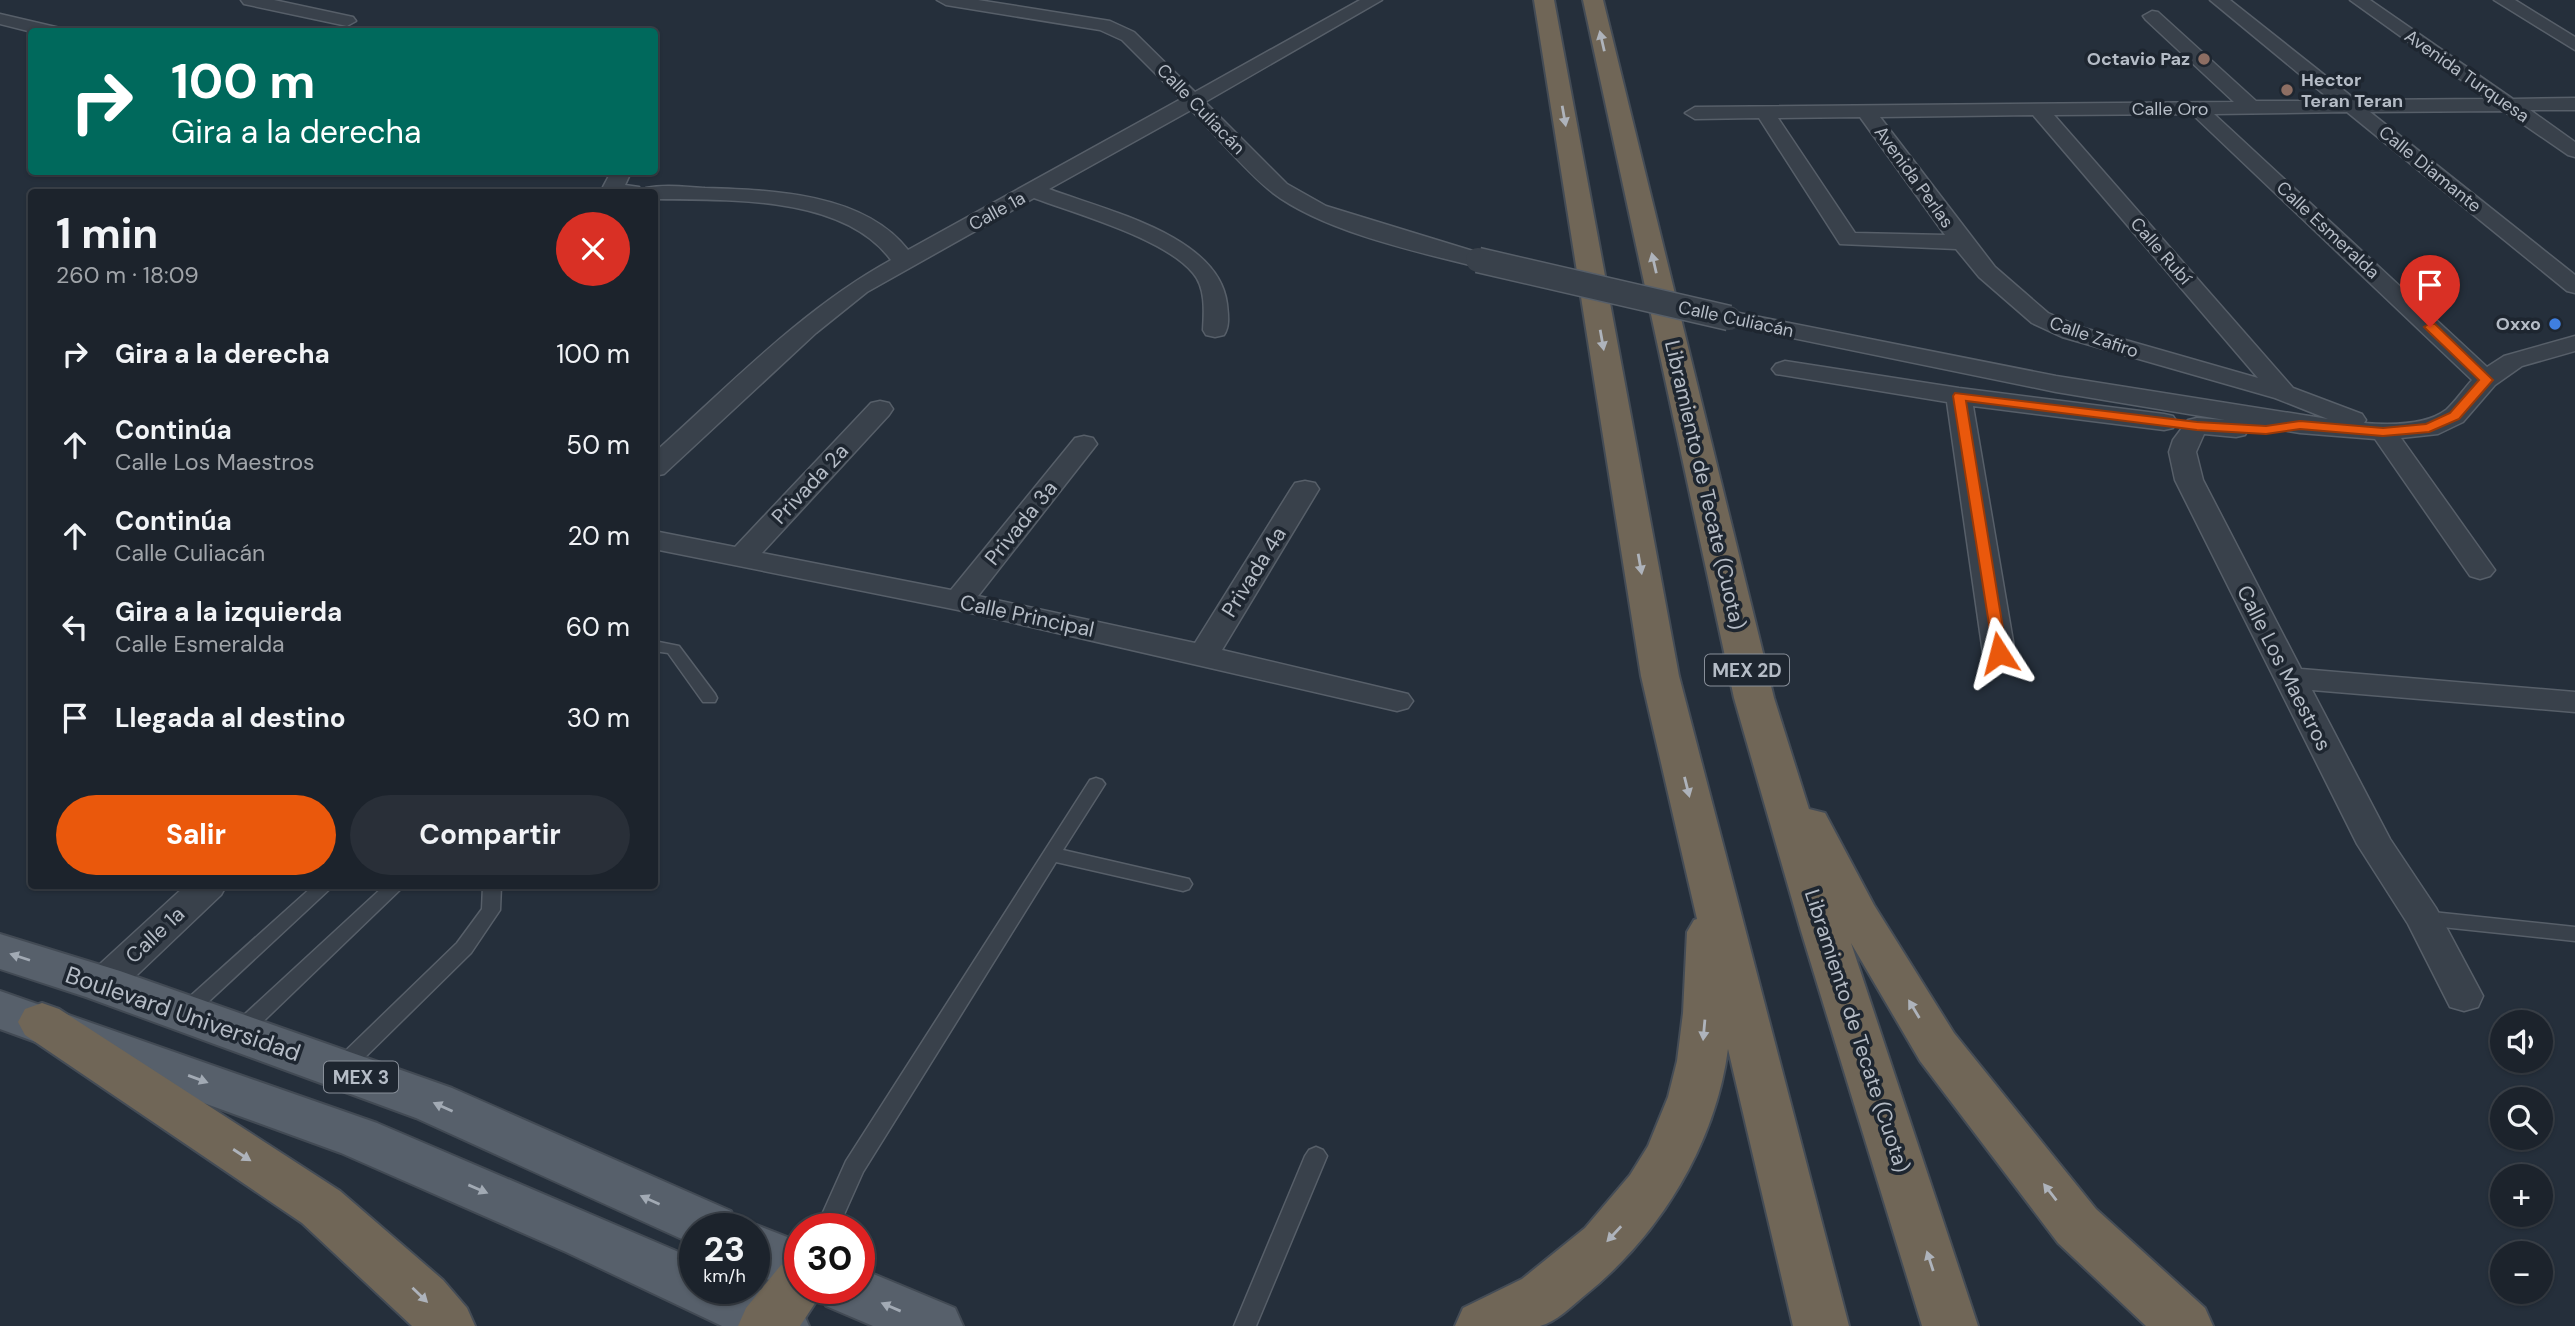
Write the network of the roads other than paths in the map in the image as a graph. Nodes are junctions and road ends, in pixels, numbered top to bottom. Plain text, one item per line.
1 (250, 0) edge
2 (946, 0) edge
3 (1373, 0) edge
4 (1544, 0) edge
5 (1593, 0) edge
6 (2219, 0) edge
7 (2359, 0) edge
8 (2503, 0) edge
9 (2152, 16) dead end
10 (0, 19) edge
11 (347, 22) dead end
12 (37, 28) edge
13 (2575, 45) edge
14 (1194, 99) junction
15 (2575, 104) edge
16 (2510, 106) junction
17 (2353, 107) junction
18 (2252, 108) junction
19 (2039, 110) junction
20 (2199, 110) junction
21 (1866, 112) junction
22 (1695, 113) dead end
23 (1765, 113) junction
24 (2575, 151) edge
25 (1034, 191) junction
26 (658, 193) edge
27 (1962, 242) junction
28 (905, 261) junction
29 (2575, 286) edge
30 (1215, 330) dead end
31 (2575, 343) edge
32 (1785, 369) dead end
33 (2486, 380) junction
34 (2284, 393) junction
35 (1959, 396) junction
36 (880, 409) dead end
37 (2300, 425) junction
38 (2197, 426) junction
39 (2383, 432) junction
40 (1084, 444) dead end
41 (658, 464) edge
42 (1305, 489) dead end
43 (658, 541) edge
44 (740, 559) junction
45 (2480, 570) dead end
46 (958, 601) junction
47 (658, 647) edge
48 (1999, 653) dead end
49 (1203, 655) junction
50 (2289, 678) junction
51 (709, 698) dead end
52 (1754, 698) junction
53 (1397, 701) dead end
54 (2575, 702) edge
55 (1096, 784) dead end
56 (1051, 854) junction
57 (1183, 884) dead end
58 (1712, 888) junction
59 (205, 889) edge
60 (321, 889) edge
61 (392, 889) edge
62 (492, 889) edge
63 (2423, 918) junction
64 (2575, 934) edge
65 (0, 951) edge
66 (103, 984) junction
67 (2464, 996) dead end
68 (184, 1013) junction
69 (21, 1016) edge
70 (238, 1032) junction
71 (340, 1069) junction
72 (1316, 1156) dead end
73 (679, 1213) edge
74 (834, 1213) edge
75 (2077, 1226) junction
76 (679, 1279) edge
77 (875, 1300) edge
78 (748, 1304) edge
79 (779, 1314) edge
80 (447, 1326) edge
81 (935, 1326) edge
82 (1245, 1326) edge
83 (1483, 1326) edge
84 (1821, 1326) edge
85 (1950, 1326) edge
86 (2163, 1326) edge
87 (2185, 1326) edge

1 - 11 street
2 - 14 street, Calle Culiacán
3 - 14 street, Calle 1a
4 -> 58 highway
52 -> 5 highway, Libramiento de Tecate (Cuota) / MEX 2D
6 - 17 street, Calle Diamante
7 - 16 street, Avenida Turquesa
8 - 13 street
9 - 18 street
10 - 12 street
14 - 25 street, Calle 1a
14 - 37 street, Calle Culiacán, bridge
15 - 16 street, Calle Oro
16 - 17 street, Calle Oro
16 - 24 street, Avenida Turquesa
17 - 18 street, Calle Oro
17 - 29 street, Calle Diamante
18 - 20 street, Calle Oro
19 - 20 street, Calle Oro
19 - 21 street, Calle Oro
19 - 34 street, Calle Rubí
20 - 33 street, Calle Esmeralda
21 - 23 street, Calle Oro
21 - 27 street, Avenida Perlas
22 - 23 street, Calle Oro
23 - 27 street
25 - 28 street, Calle 1a
25 - 30 street
26 - 28 street
27 - 34 street, Calle Zafiro
28 - 41 street, Calle 1a
31 - 33 street, Calle Culiacán
32 - 35 street
33 - 39 street, Calle Culiacán
34 - 39 street, Calle Zafiro
35 - 38 street
35 - 48 street
36 - 44 street, Privada 2a
37 - 38 street
37 - 39 street, Calle Culiacán
38 - 50 street, Calle Los Maestros
39 - 45 street
40 - 46 street, Privada 3a
42 - 49 street, Privada 4a
43 - 44 street, Calle Principal
44 - 46 street, Calle Principal
46 - 49 street, Calle Principal
47 - 51 lane
49 - 53 street, Calle Principal
50 - 54 street
50 - 63 street, Calle Los Maestros
75 -> 52 highway
85 -> 52 highway, Libramiento de Tecate (Cuota) / MEX 2D
55 - 56 lane
56 - 57 lane
56 - 74 lane
58 -> 83 highway
58 - 84 highway
59 - 66 street, Calle 1a
60 - 68 lane
61 - 70 lane
62 - 71 lane
63 - 64 lane
63 - 67 street, Calle Los Maestros
66 -> 65 main road, Boulevard Universidad / MEX 3
66 - 68 main road, Boulevard Universidad / MEX 3
68 - 70 main road, Boulevard Universidad / MEX 3
69 -> 76 main road, MEX 3
69 -> 80 highway
70 - 71 main road, Boulevard Universidad / MEX 3
73 -> 71 main road, Boulevard Universidad / MEX 3
72 - 82 lane
75 - 86 highway
75 - 87 highway
81 -> 77 main road
78 - 79 main road, MEX 3

